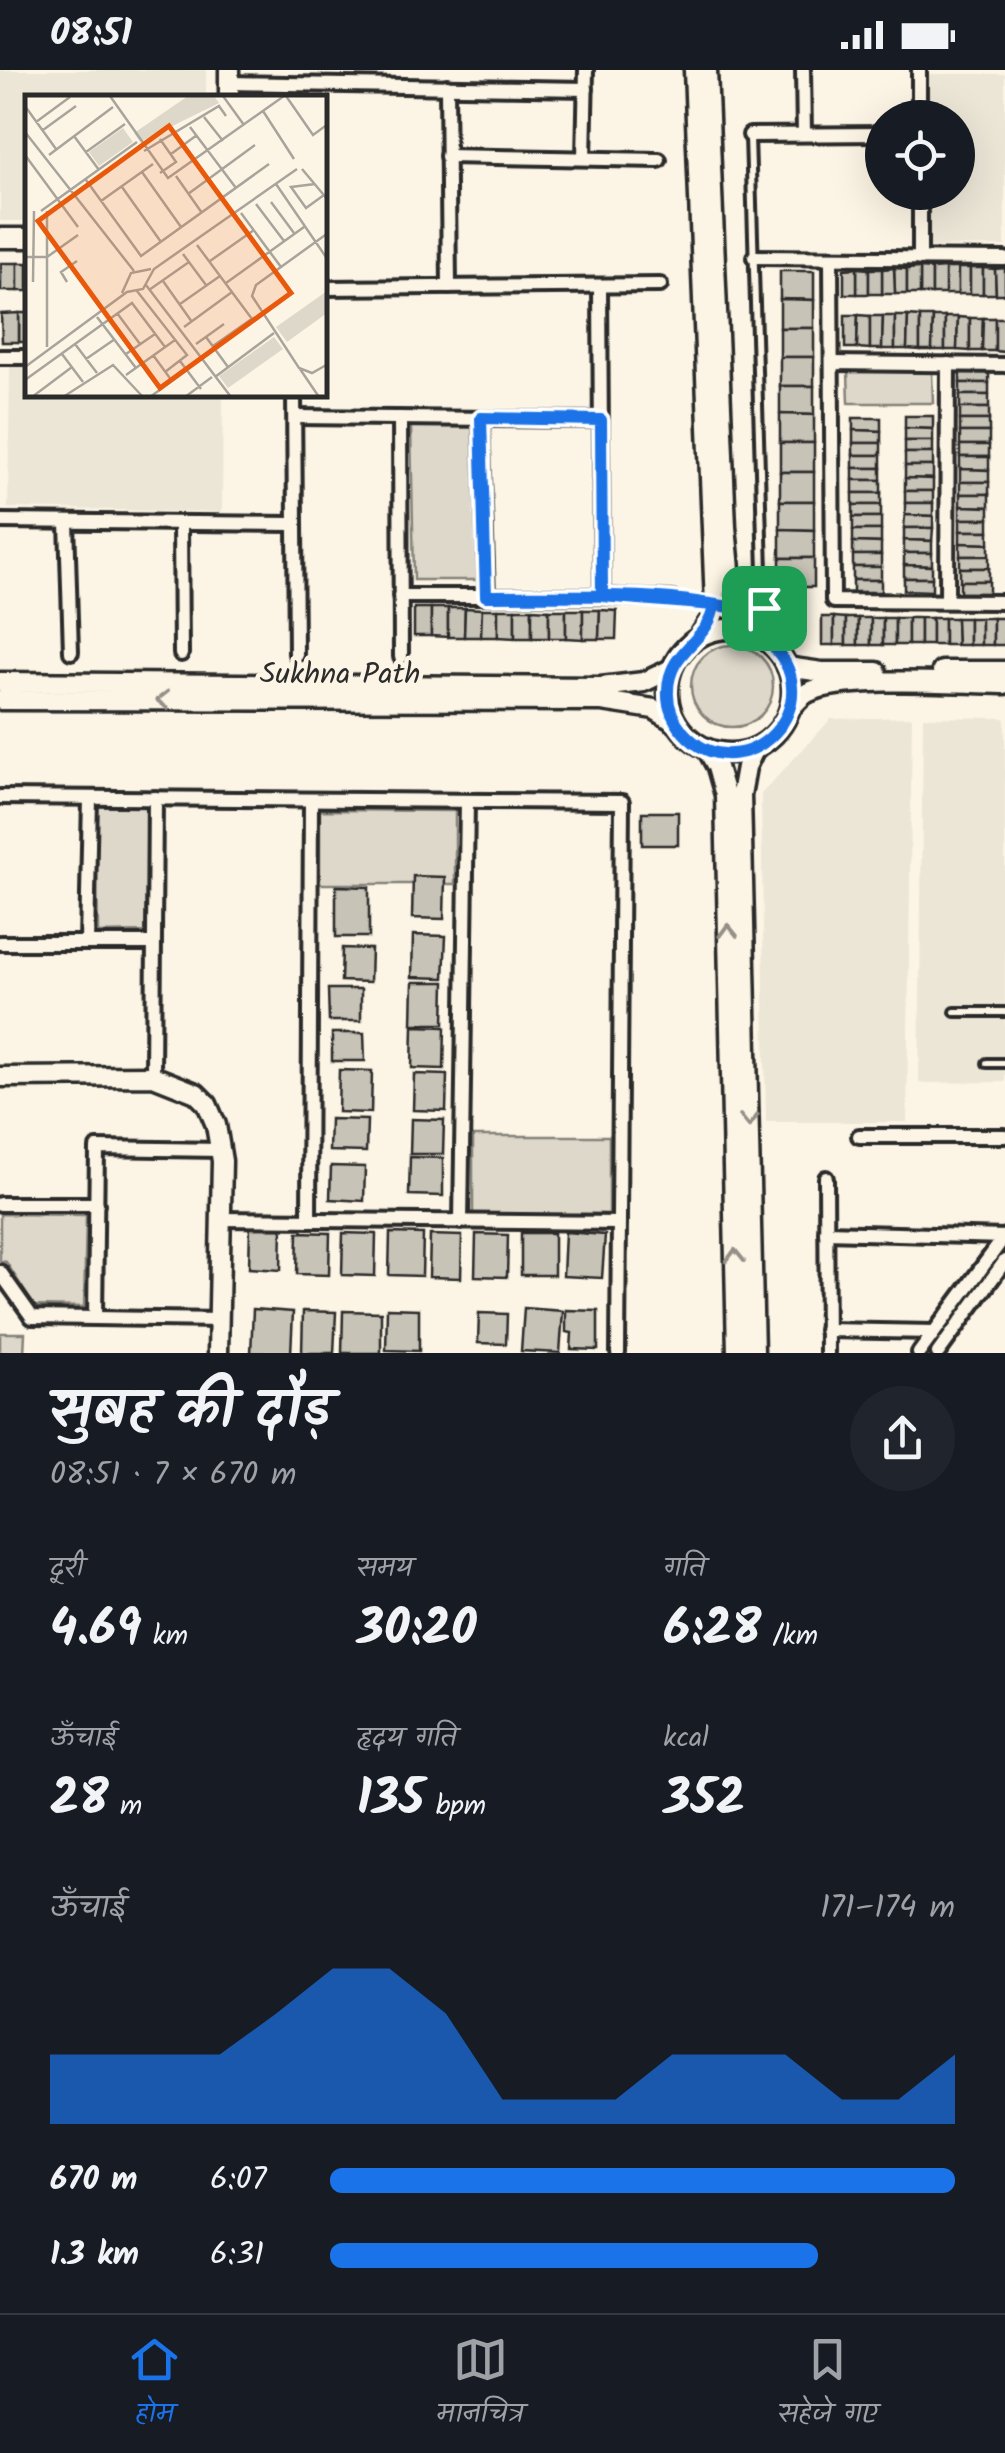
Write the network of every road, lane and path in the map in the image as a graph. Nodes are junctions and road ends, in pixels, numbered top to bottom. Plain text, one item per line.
1 (586, 70) edge
2 (694, 70) edge
3 (707, 70) edge
4 (804, 70) edge
5 (919, 70) edge
6 (229, 83) edge
7 (447, 86) junction
8 (586, 88) junction
9 (292, 91) edge
10 (919, 100) edge
11 (804, 134) junction
12 (865, 134) edge
13 (750, 135) joint
14 (447, 156) junction
15 (584, 158) junction
16 (659, 160) dead end
17 (920, 210) edge
18 (754, 257) junction
19 (831, 258) junction
20 (920, 259) junction
21 (1005, 259) edge
22 (660, 285) dead end
23 (600, 286) junction
24 (449, 287) junction
25 (328, 288) edge
26 (832, 362) junction
27 (948, 364) junction
28 (1005, 364) edge
29 (294, 398) edge
30 (294, 417) junction
31 (400, 418) junction
32 (481, 418) junction
33 (601, 420) junction
34 (0, 522) edge
35 (67, 522) junction
36 (180, 523) junction
37 (293, 524) junction
38 (400, 596) junction
39 (486, 596) junction
40 (602, 596) junction
41 (674, 600) joint
42 (947, 601) junction
43 (1005, 602) edge
44 (714, 605) junction
45 (764, 608) junction
46 (738, 609) junction
47 (699, 637) junction
48 (762, 637) junction
49 (71, 652) dead end
50 (181, 654) dead end
51 (296, 654) dead end
52 (401, 657) dead end
53 (788, 666) junction
54 (671, 669) junction
55 (1005, 671) edge
56 (0, 682) edge
57 (1005, 684) edge
58 (0, 700) edge
59 (790, 710) junction
60 (676, 723) junction
61 (755, 748) junction
62 (707, 749) junction
63 (0, 797) edge
64 (90, 798) junction
65 (155, 798) junction
66 (311, 800) junction
67 (467, 801) junction
68 (0, 943) edge
69 (87, 943) junction
70 (154, 943) junction
71 (955, 1012) dead end
72 (1005, 1012) edge
73 (987, 1063) dead end
74 (1005, 1063) edge
75 (153, 1076) junction
76 (0, 1078) edge
77 (858, 1136) dead end
78 (1005, 1136) edge
79 (220, 1150) junction
80 (826, 1178) dead end
81 (0, 1204) edge
82 (97, 1204) junction
83 (221, 1219) junction
84 (308, 1220) junction
85 (461, 1222) junction
86 (619, 1223) junction
87 (826, 1232) junction
88 (1005, 1260) edge
89 (0, 1272) edge
90 (95, 1318) junction
91 (219, 1320) junction
92 (826, 1330) junction
93 (934, 1332) junction
94 (218, 1353) edge
95 (618, 1353) edge
96 (736, 1353) edge
97 (754, 1353) edge
98 (827, 1353) edge
99 (919, 1353) edge
100 (938, 1353) edge

1 - 8 street
2 - 44 main road
3 - 46 main road
4 - 11 street
5 - 10 street
6 - 9 street
7 - 8 street
7 - 9 street
7 - 14 street
8 - 15 street
11 - 12 street
11 - 13 street
13 - 18 lane
14 - 15 street
14 - 24 street
15 - 16 street
17 - 20 street
18 - 19 street
18 - 45 lane
19 - 20 street
19 - 26 street
20 - 21 street
22 - 23 street
23 - 24 street
23 - 33 street
24 - 25 street
26 - 27 street
26 - 42 street
27 - 28 street
27 - 42 street
29 - 30 street
30 - 31 street
30 - 37 street
31 - 32 street
31 - 38 street
32 - 33 street
32 - 39 street
33 - 40 street
34 - 35 street
35 - 36 street
35 - 49 street
36 - 37 street
36 - 50 street
37 - 51 street
38 - 39 street
38 - 52 street
39 - 40 street
40 - 41 street
41 - 44 lane
42 - 43 street
44 - 46 lane
44 - 47 main road
45 - 46 lane
45 - 48 lane
46 - 48 main road
47 - 48 main road
47 - 54 main road
48 - 53 main road
53 - 55 main road
53 - 59 main road
54 - 56 main road, Sukhna Path
54 - 60 main road
57 - 59 main road
60 -> 58 main road, Sukhna Path
59 - 61 main road
60 - 62 main road
61 - 62 main road
61 -> 97 main road
96 -> 62 main road
63 - 64 street
64 - 65 street
64 - 69 street
65 - 66 street
65 - 70 street
66 - 67 street
66 - 84 street
67 - 85 street
67 - 86 street
68 - 69 street
69 - 70 street
70 - 75 street
71 - 72 lane
73 - 74 lane
75 - 76 main road
75 - 79 main road
77 - 78 street
79 - 82 street
79 - 83 main road
80 - 87 street
81 - 82 street
82 - 90 street
83 - 84 street
83 - 91 main road
84 - 85 street
85 - 86 street
86 - 95 street
87 - 92 street
87 - 93 street
88 - 100 street
89 - 90 street
90 - 91 street
91 - 94 main road
92 - 93 street
92 - 98 street
93 - 99 street

